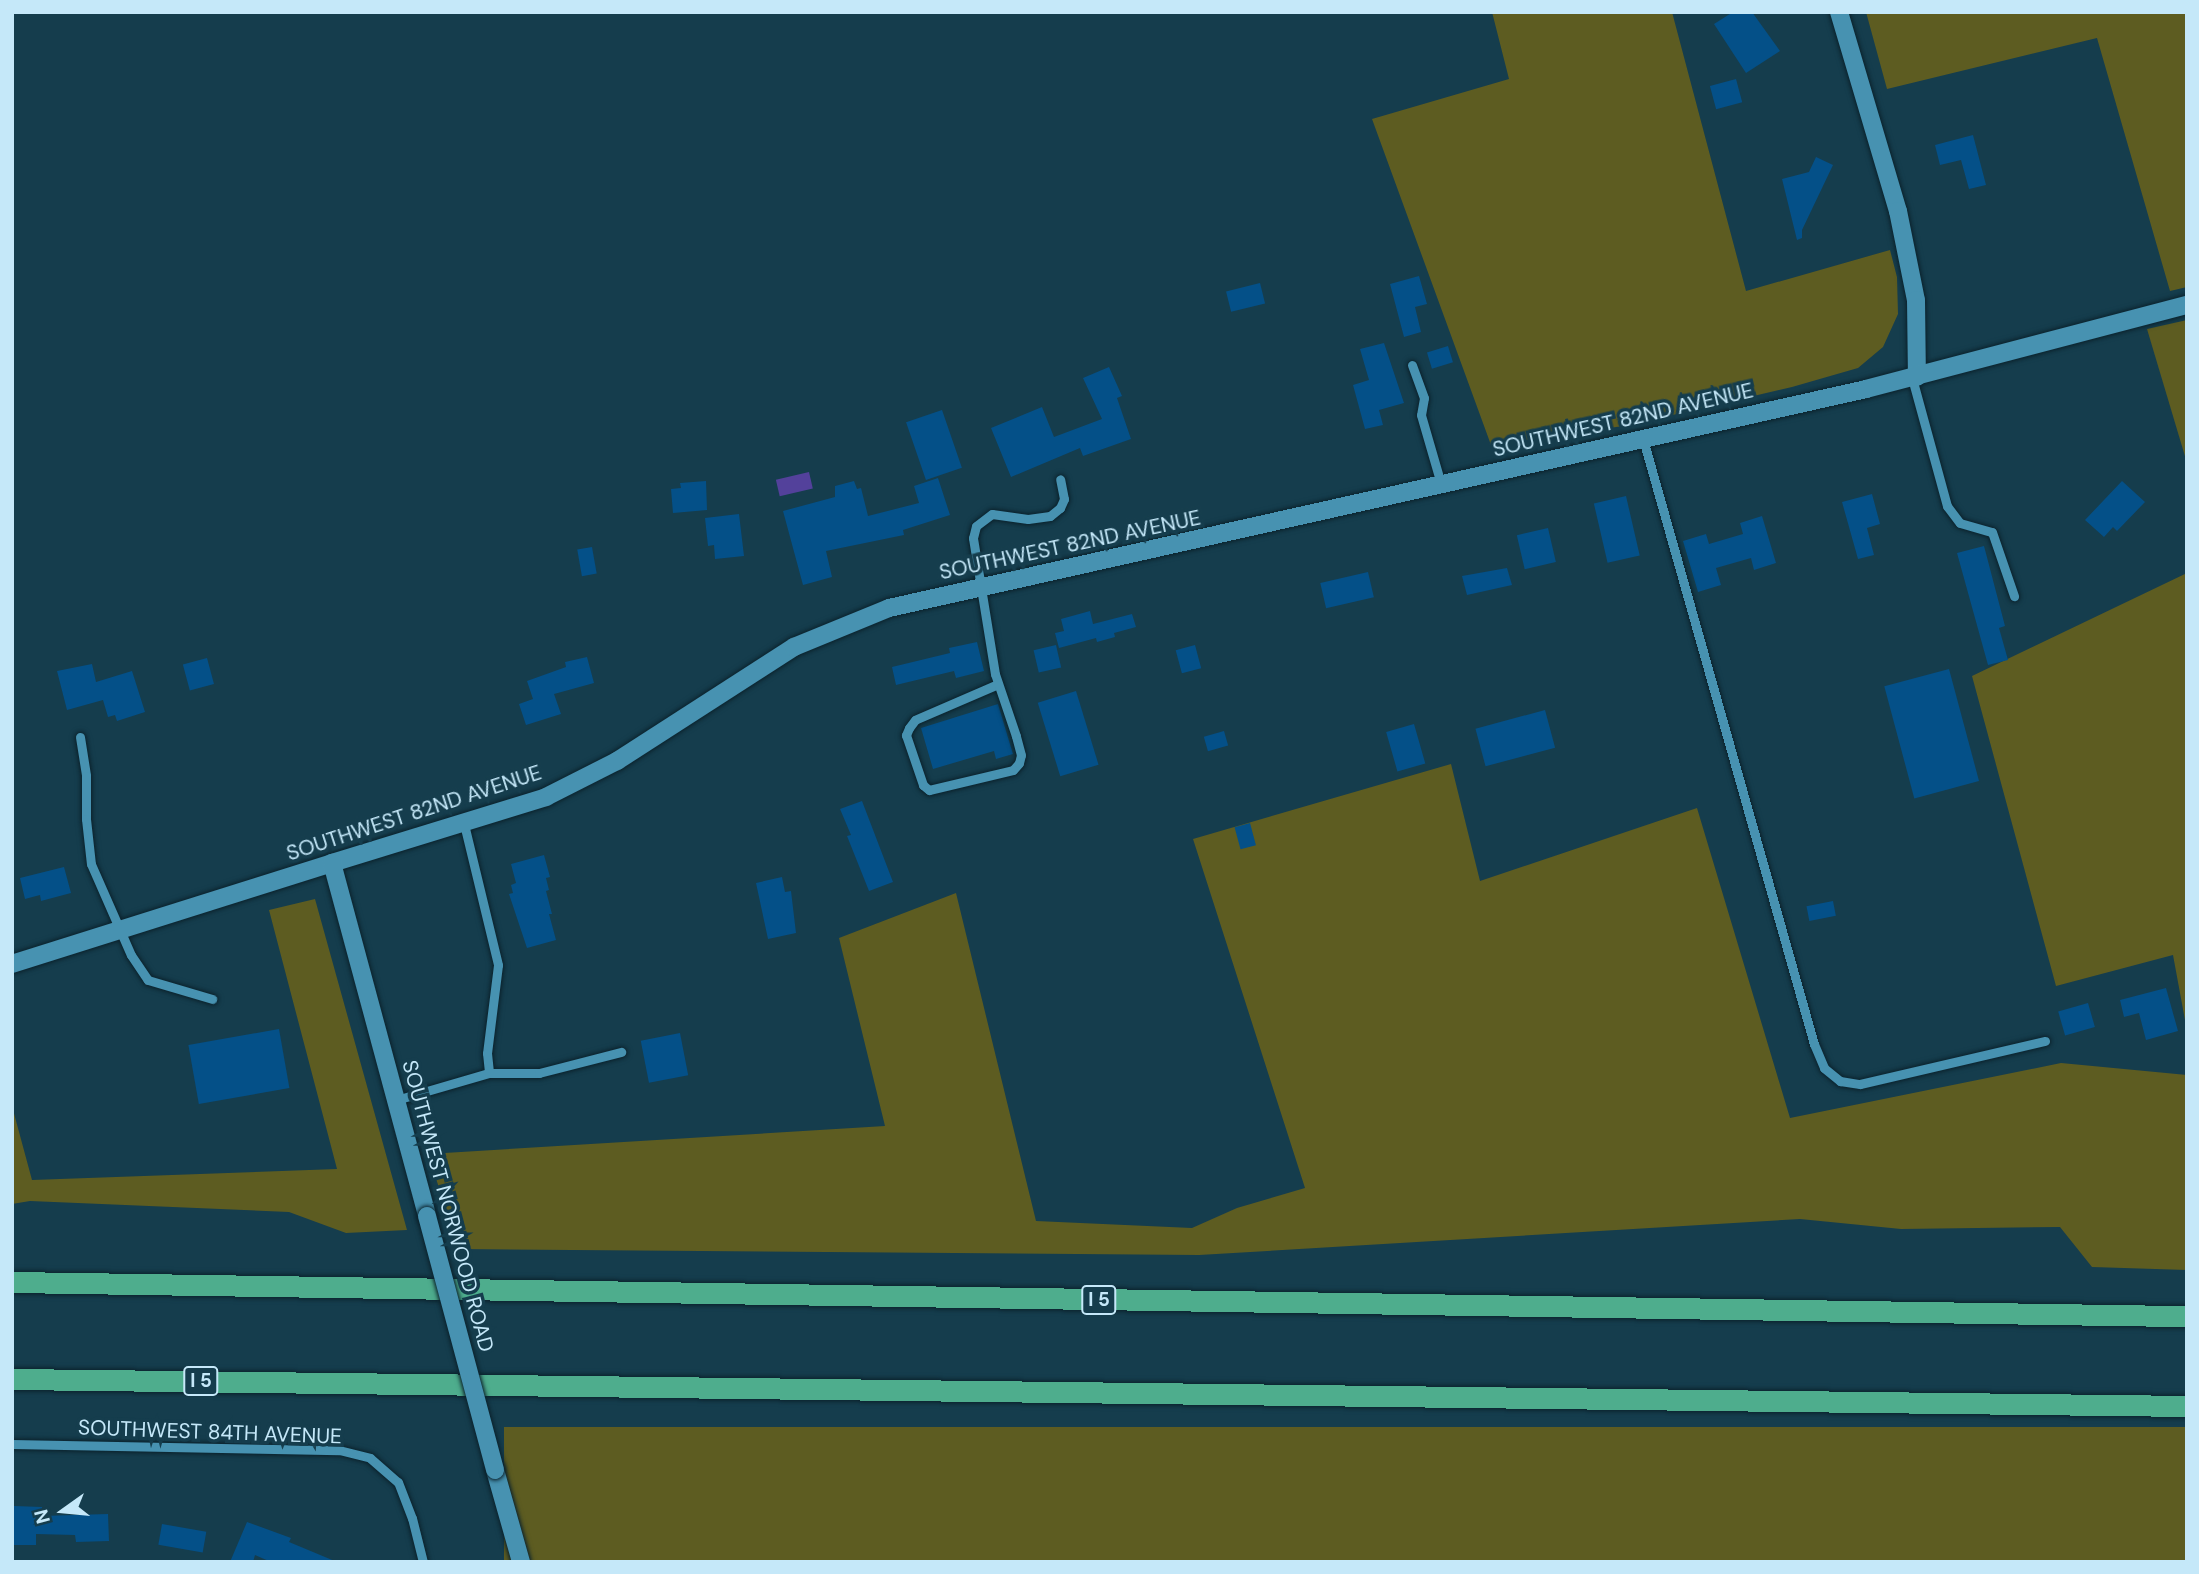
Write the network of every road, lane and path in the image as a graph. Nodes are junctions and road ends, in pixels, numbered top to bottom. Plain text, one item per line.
1 (1839, 12) edge
2 (2187, 305) edge
3 (1412, 365) dead end
4 (1914, 377) junction
5 (1643, 439) junction
6 (1060, 480) dead end
7 (1441, 484) junction
8 (979, 588) junction
9 (2014, 596) dead end
10 (998, 684) junction
11 (80, 737) dead end
12 (464, 824) junction
13 (332, 863) junction
14 (122, 929) junction
15 (12, 964) edge
16 (212, 999) dead end
17 (2045, 1041) dead end
18 (621, 1052) dead end
19 (489, 1073) junction
20 (396, 1100) junction
21 (12, 1282) edge
22 (2187, 1316) edge
23 (12, 1379) edge
24 (2187, 1406) edge
25 (12, 1444) edge
26 (423, 1562) edge
27 (520, 1562) edge

1 - 4 street
2 - 4 street, SOUTHWEST 82ND AVENUE
3 - 7 lane
4 - 5 street, SOUTHWEST 82ND AVENUE
4 - 9 lane
5 - 7 street, SOUTHWEST 82ND AVENUE
5 - 17 lane
6 - 8 lane
7 - 8 street, SOUTHWEST 82ND AVENUE
8 - 10 lane
8 - 12 street, SOUTHWEST 82ND AVENUE
10 - 10 lane
11 - 14 lane
12 - 13 street, SOUTHWEST 82ND AVENUE
12 - 19 lane
13 - 14 street, SOUTHWEST 82ND AVENUE
13 - 20 street, SOUTHWEST NORWOOD ROAD
14 - 15 street, SOUTHWEST 82ND AVENUE
14 - 16 lane
18 - 19 lane
19 - 20 lane
20 - 27 street, SOUTHWEST NORWOOD ROAD, bridge
21 - 22 highway, I 5
23 - 24 highway, I 5
25 - 26 lane, SOUTHWEST 84TH AVENUE

